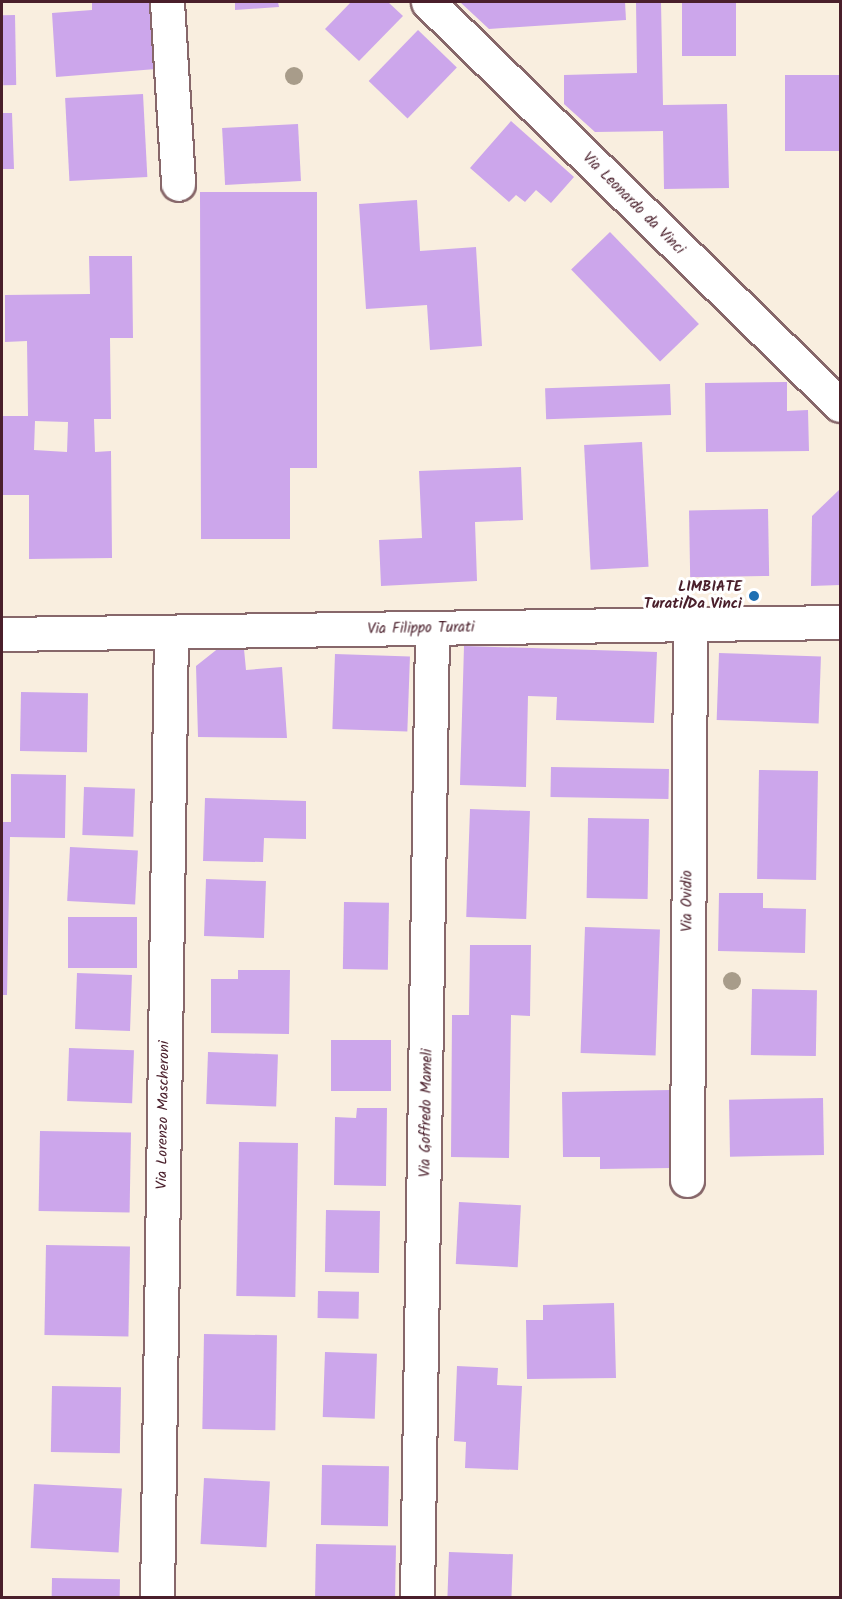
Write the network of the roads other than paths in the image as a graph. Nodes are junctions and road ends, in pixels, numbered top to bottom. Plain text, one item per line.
1 (167, 2) edge
2 (428, 2) edge
3 (178, 184) dead end
4 (840, 405) edge
5 (840, 622) edge
6 (690, 623) junction
7 (432, 629) junction
8 (171, 632) junction
9 (2, 634) edge
10 (687, 1180) dead end
11 (158, 1598) edge
12 (417, 1598) edge

1 - 3 street
2 - 4 street, Via Leonardo da Vinci
5 - 6 street, Via Filippo Turati
6 - 7 street, Via Filippo Turati
6 - 10 street, Via Ovidio
7 - 8 street, Via Filippo Turati
7 - 12 street, Via Goffredo Mameli
8 - 9 street, Via Filippo Turati
8 - 11 street, Via Lorenzo Mascheroni

